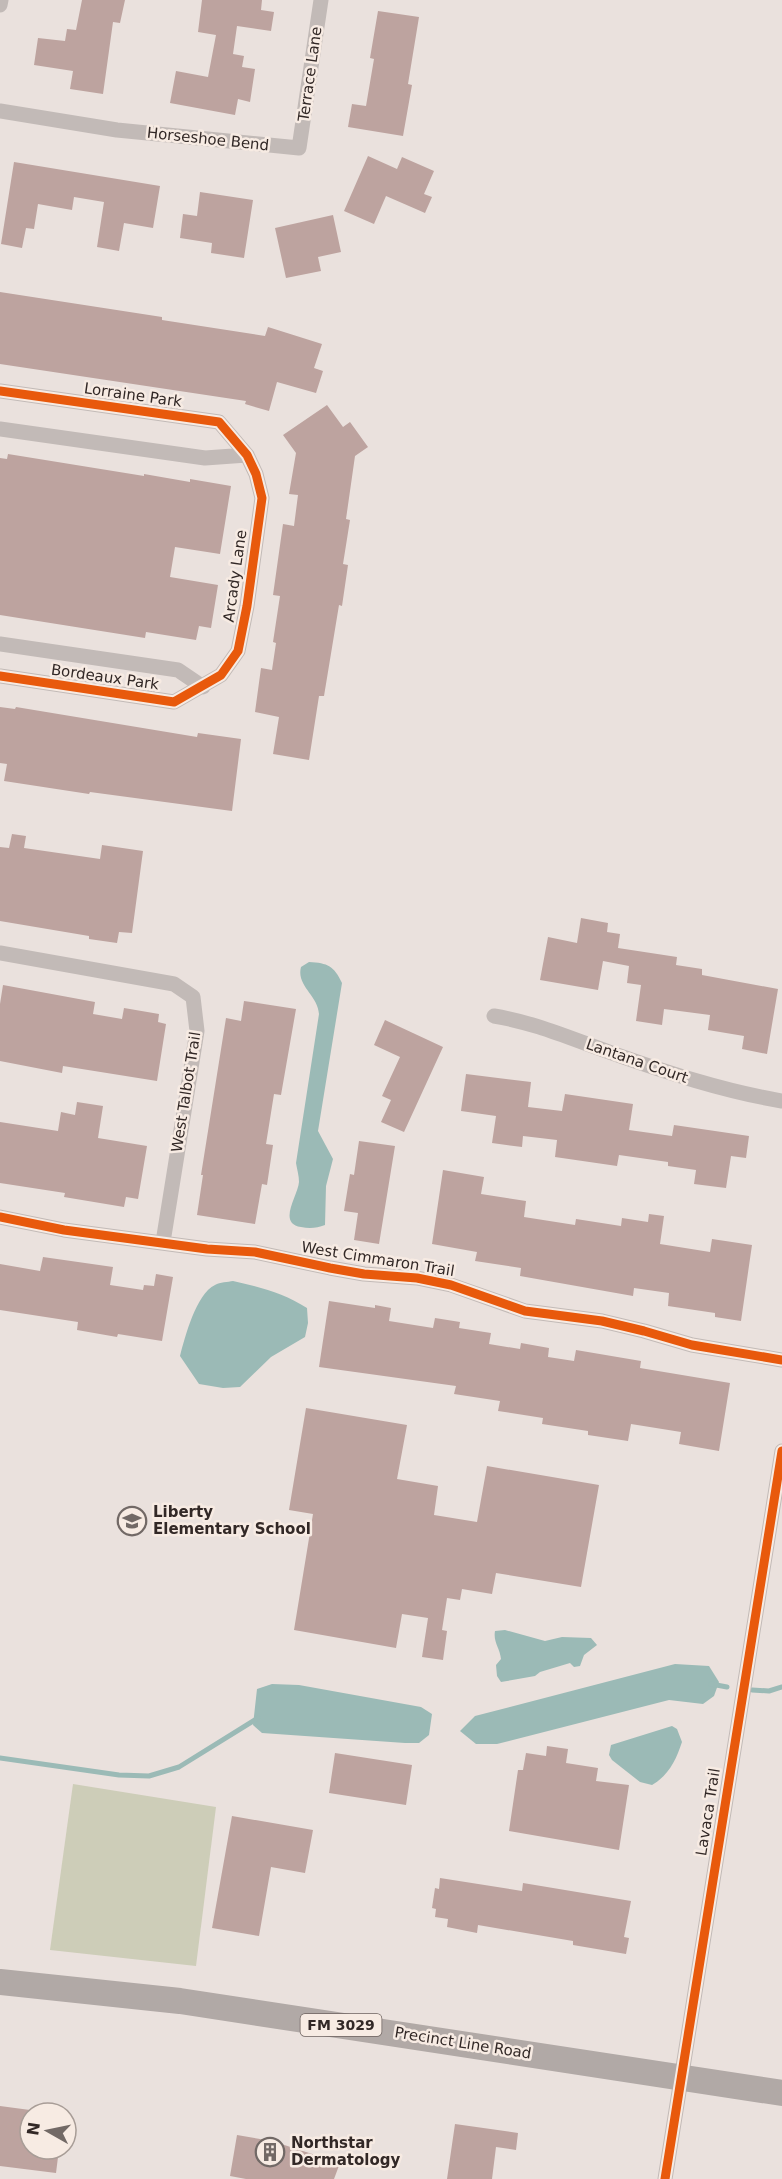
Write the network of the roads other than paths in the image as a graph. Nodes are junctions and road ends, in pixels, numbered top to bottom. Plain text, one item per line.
1 (1, 0) edge
2 (321, 0) edge
3 (0, 5) edge
4 (0, 111) edge
5 (299, 148) joint
6 (0, 391) edge
7 (0, 429) edge
8 (247, 455) junction
9 (0, 644) edge
10 (0, 676) edge
11 (203, 687) junction
12 (0, 953) edge
13 (494, 1016) dead end
14 (782, 1101) edge
15 (0, 1217) edge
16 (163, 1242) junction
17 (782, 1359) edge
18 (782, 1451) edge
19 (0, 1982) edge
20 (681, 2077) junction
21 (782, 2093) edge
22 (664, 2179) edge

1 - 3 street
2 - 5 street, Terrace Lane
4 - 5 street, Horseshoe Bend
6 - 8 street, Lorraine Park
7 - 8 street
8 - 11 street, Arcady Lane
9 - 11 street, Bordeaux Park
10 - 11 street, Bordeaux Park
12 - 16 street, West Talbot Trail
13 - 14 street, Lantana Court
15 - 16 street, West Cimmaron Trail
16 - 17 street, West Cimmaron Trail
18 - 20 street, Lavaca Trail
19 - 20 main road, Precinct Line Road / FM 3029
20 - 21 main road, Precinct Line Road / FM 3029
20 - 22 street, Lavaca Trail

